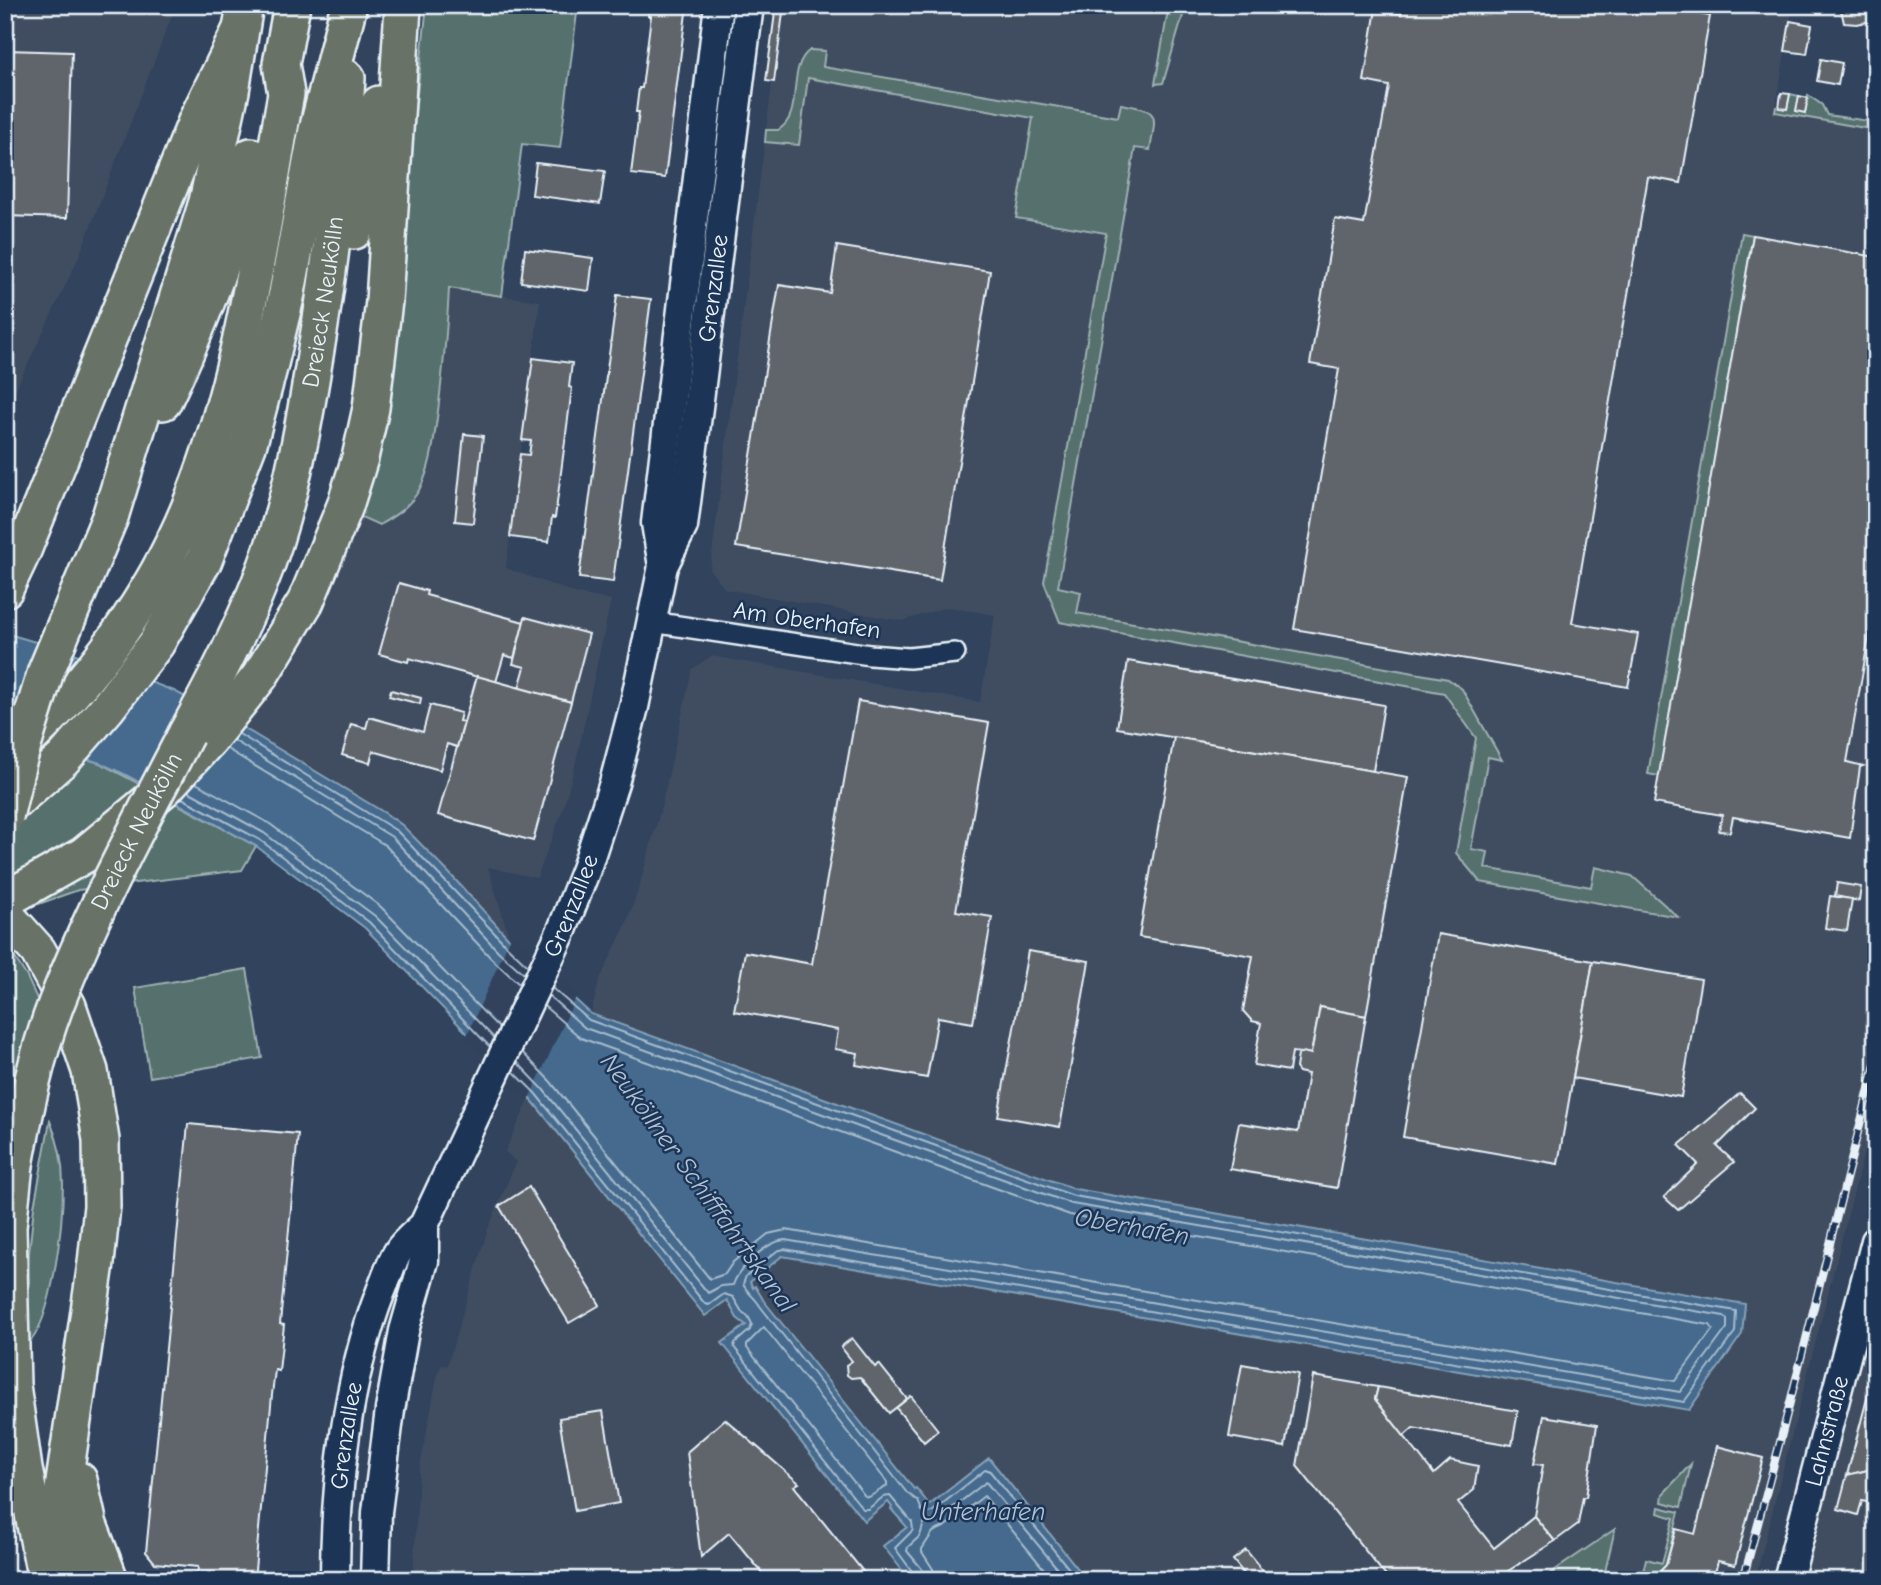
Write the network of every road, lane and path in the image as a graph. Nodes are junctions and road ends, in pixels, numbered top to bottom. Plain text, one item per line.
1 (292, 5) edge
2 (719, 5) edge
3 (749, 5) edge
4 (403, 6) edge
5 (348, 12) edge
6 (242, 18) edge
7 (281, 64) junction
8 (312, 379) junction
9 (110, 517) junction
10 (663, 566) junction
11 (5, 589) edge
12 (652, 622) junction
13 (955, 653) dead end
14 (5, 760) edge
15 (5, 810) edge
16 (5, 817) edge
17 (5, 900) edge
18 (5, 914) edge
19 (424, 1225) junction
20 (1876, 1241) edge
21 (73, 1414) junction
22 (46, 1580) edge
23 (70, 1580) edge
24 (110, 1580) edge
25 (335, 1580) edge
26 (375, 1580) edge
27 (1788, 1580) edge

1 - 7 highway
2 - 10 main road, Grenzallee
3 - 10 main road, Grenzallee
4 - 8 highway
4 - 17 highway, bridge
5 - 8 highway, Dreieck Neukölln
5 - 15 highway, Dreieck Neukölln
6 - 9 highway
6 - 11 highway
7 - 9 highway
7 - 14 highway, bridge
8 - 22 highway, Dreieck Neukölln, bridge
9 - 16 highway, bridge
10 - 12 main road, Grenzallee
12 - 13 street, Am Oberhafen
12 - 19 main road, Grenzallee
18 - 21 highway
19 - 25 main road, Grenzallee
19 - 26 main road, Grenzallee
20 - 27 main road, Lahnstraße
21 - 23 highway
21 - 24 highway

